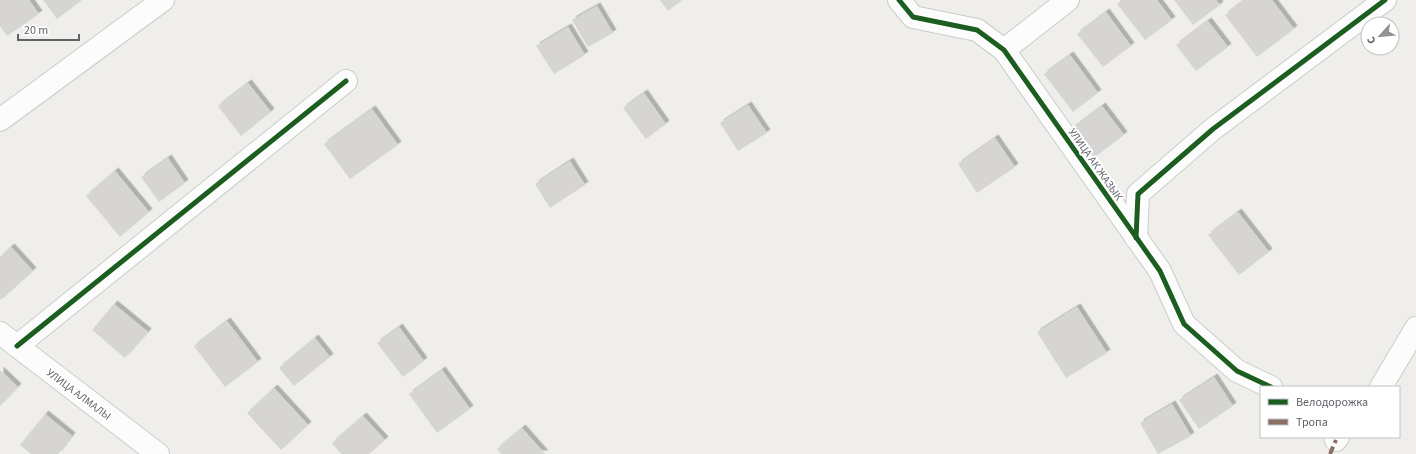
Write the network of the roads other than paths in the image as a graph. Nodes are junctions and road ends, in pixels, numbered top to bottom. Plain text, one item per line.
1 (163, 0) edge
2 (899, 0) edge
3 (1068, 0) edge
4 (1385, 0) edge
5 (1004, 50) junction
6 (346, 81) dead end
7 (0, 120) edge
8 (1136, 238) junction
9 (1416, 328) edge
10 (8, 340) edge
11 (1269, 386) edge
12 (1382, 386) edge
13 (158, 454) edge

1 - 7 street
2 - 5 street, УЛИЦА АК ЖАЗЫК
3 - 5 street
4 - 8 street
5 - 8 street, УЛИЦА АК ЖАЗЫК
6 - 10 street
8 - 11 street, УЛИЦА АК ЖАЗЫК
9 - 12 street
10 - 13 street, УЛИЦА АЛМАЛЫ

